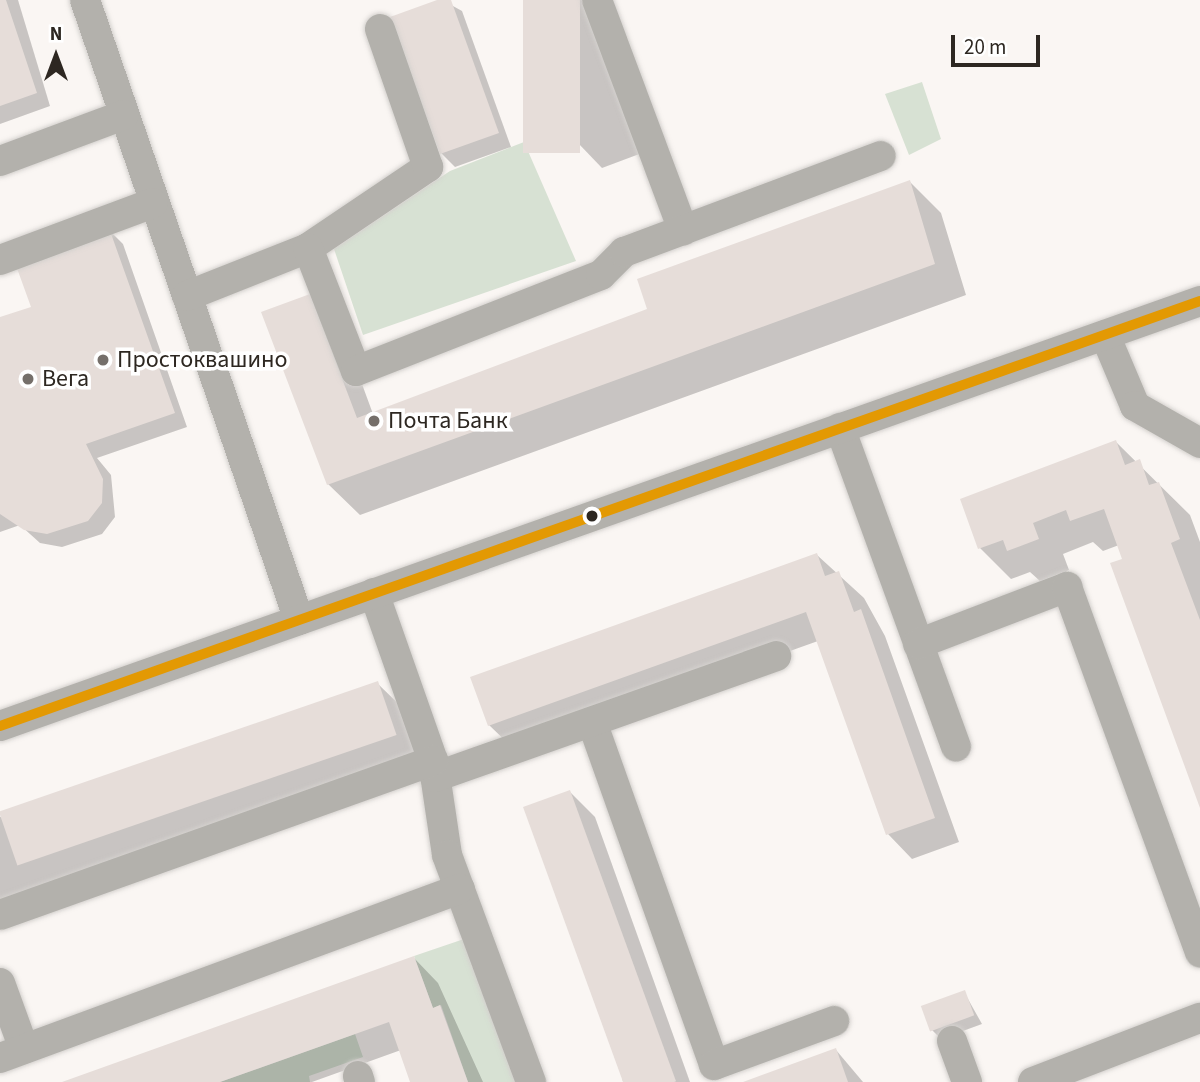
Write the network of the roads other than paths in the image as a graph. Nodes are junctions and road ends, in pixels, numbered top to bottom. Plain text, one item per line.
1 (85, 0) edge
2 (597, 0) edge
3 (380, 29) dead end
4 (124, 115) junction
5 (881, 156) dead end
6 (0, 161) edge
7 (153, 203) junction
8 (683, 230) junction
9 (308, 247) junction
10 (0, 260) edge
11 (187, 296) junction
12 (1200, 301) edge
13 (1105, 335) junction
14 (840, 428) junction
15 (1200, 443) edge
16 (374, 593) junction
17 (299, 620) junction
18 (918, 644) junction
19 (776, 656) dead end
20 (592, 722) junction
21 (0, 726) edge
22 (956, 747) dead end
23 (434, 769) junction
24 (460, 889) junction
25 (0, 915) edge
26 (1200, 953) edge
27 (0, 984) edge
28 (1200, 1017) edge
29 (834, 1021) dead end
30 (952, 1041) dead end
31 (12, 1054) edge
32 (531, 1082) edge
33 (967, 1082) edge
34 (1033, 1082) edge

1 - 4 street
2 - 8 street
3 - 9 street
4 - 6 street
4 - 7 street
5 - 8 street
7 - 10 street
7 - 11 street
8 - 9 street
9 - 11 street
11 - 17 street
12 - 13 street
13 - 14 street
13 - 15 street
14 - 16 street
14 - 18 street
16 - 17 street
16 - 23 street
17 - 21 street
18 - 22 street
18 - 26 street
19 - 20 street
20 - 23 street
20 - 29 street
23 - 24 street
23 - 25 street
24 - 31 street
24 - 32 street
27 - 31 street
28 - 34 street
30 - 33 street

